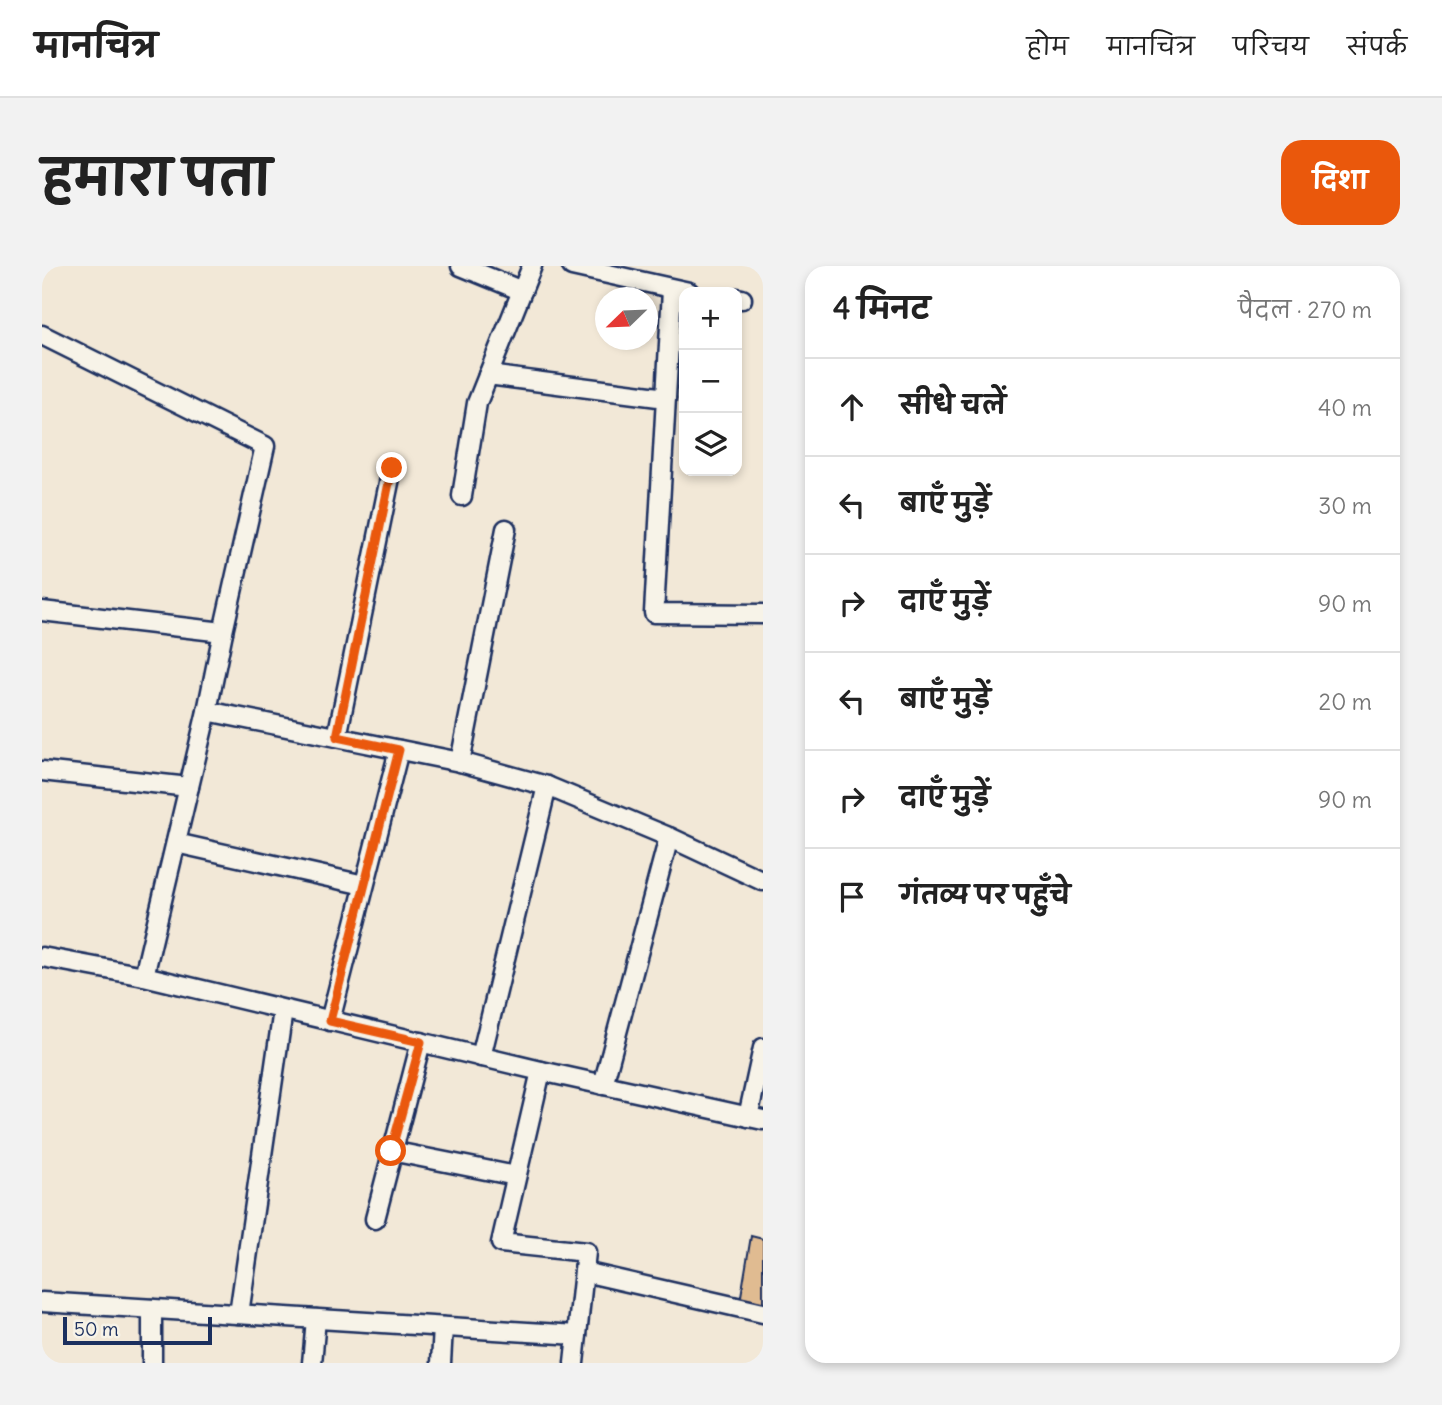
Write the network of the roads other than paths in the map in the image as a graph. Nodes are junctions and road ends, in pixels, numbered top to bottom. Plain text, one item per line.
1 (461, 266) edge
2 (532, 266) edge
3 (572, 266) edge
4 (522, 291) junction
5 (679, 291) edge
6 (679, 305) edge
7 (42, 335) edge
8 (488, 375) junction
9 (666, 398) junction
10 (392, 468) dead end
11 (461, 496) dead end
12 (506, 528) dead end
13 (42, 611) edge
14 (763, 614) edge
15 (223, 632) junction
16 (207, 711) junction
17 (337, 737) junction
18 (399, 750) junction
19 (460, 762) junction
20 (42, 771) edge
21 (547, 786) junction
22 (189, 787) junction
23 (669, 837) junction
24 (176, 843) junction
25 (763, 881) edge
26 (364, 885) junction
27 (42, 957) edge
28 (144, 976) junction
29 (283, 1010) junction
30 (330, 1021) junction
31 (421, 1042) junction
32 (763, 1048) edge
33 (481, 1057) junction
34 (541, 1071) junction
35 (603, 1085) junction
36 (755, 1119) edge
37 (391, 1151) junction
38 (516, 1176) junction
39 (374, 1219) dead end
40 (584, 1272) junction
41 (42, 1303) edge
42 (152, 1309) junction
43 (763, 1313) edge
44 (239, 1314) junction
45 (316, 1319) junction
46 (443, 1327) junction
47 (577, 1335) junction
48 (152, 1363) edge
49 (312, 1363) edge
50 (441, 1363) edge
51 (574, 1363) edge

1 - 4 street
2 - 4 street
3 - 5 street
4 - 8 street
6 - 9 street
7 - 15 street
8 - 9 street
8 - 11 street
9 - 14 street
10 - 17 street
12 - 19 street
13 - 15 street
15 - 16 street
16 - 17 street
16 - 22 street
17 - 18 street
18 - 19 street
18 - 26 street
19 - 21 street
20 - 22 street
21 - 23 street
21 - 33 street
22 - 24 street
23 - 25 street
23 - 35 street
24 - 26 street
24 - 28 street
26 - 30 street
27 - 28 street
28 - 29 street
29 - 30 street
29 - 44 street
30 - 31 street
31 - 33 street
31 - 37 street
32 - 36 street
33 - 34 street
34 - 35 street
34 - 38 street
35 - 36 street
37 - 38 street
37 - 39 street
38 - 40 street
40 - 43 street
40 - 47 street
41 - 42 street
42 - 44 street
42 - 48 street
44 - 45 street
45 - 46 street
45 - 49 street
46 - 47 street
46 - 50 street
47 - 51 street

